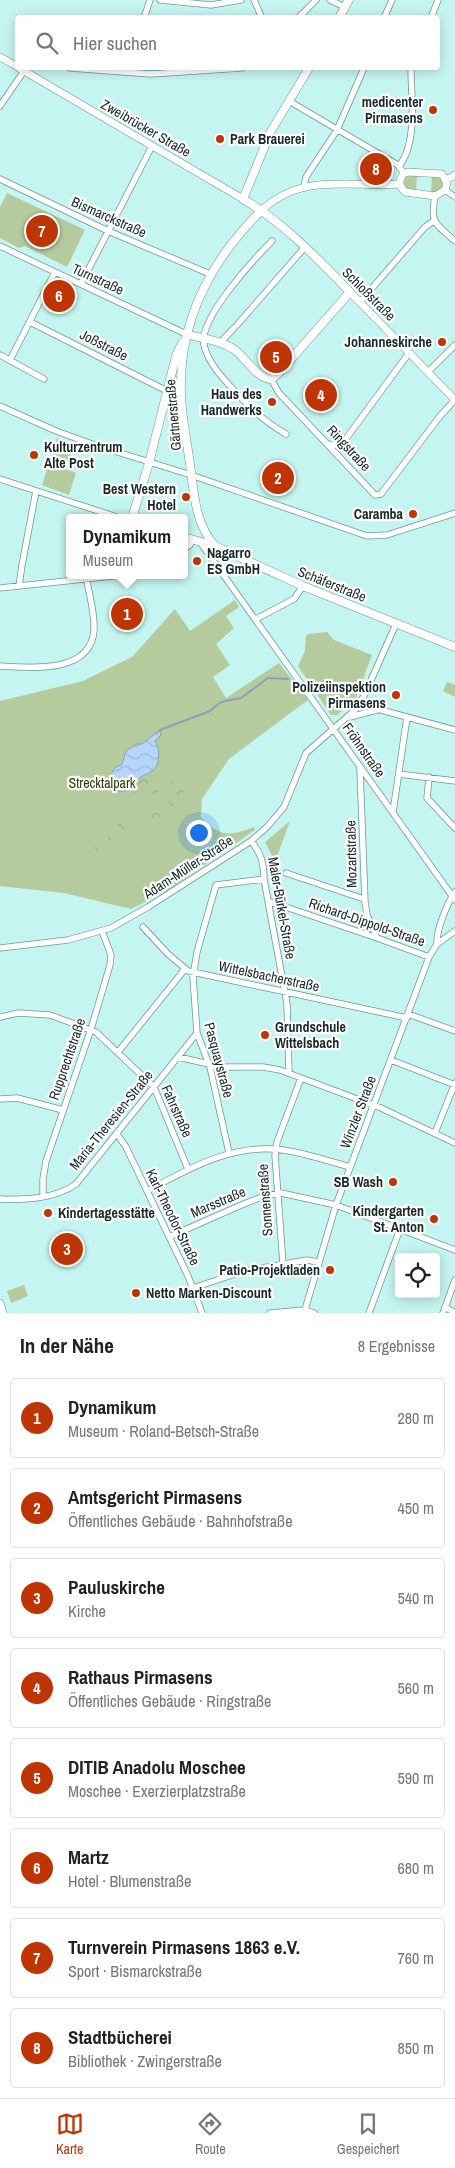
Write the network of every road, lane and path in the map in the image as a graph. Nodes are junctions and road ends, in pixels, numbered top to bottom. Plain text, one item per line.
1 (150, 0) edge
2 (160, 0) edge
3 (241, 0) edge
4 (254, 0) edge
5 (316, 0) edge
6 (330, 0) edge
7 (392, 0) edge
8 (438, 0) edge
9 (347, 4) edge
10 (145, 15) edge
11 (261, 15) edge
12 (301, 15) edge
13 (341, 15) edge
14 (385, 15) edge
15 (432, 15) edge
16 (0, 57) edge
17 (15, 65) edge
18 (20, 70) edge
19 (24, 70) edge
20 (125, 70) edge
21 (217, 70) edge
22 (308, 70) edge
23 (363, 70) edge
24 (411, 70) edge
25 (289, 101) junction
26 (0, 105) edge
27 (336, 130) junction
28 (152, 146) junction
29 (399, 166) junction
30 (404, 173) junction
31 (455, 175) edge
32 (0, 179) edge
33 (446, 180) junction
34 (400, 184) junction
35 (304, 186) junction
36 (445, 190) junction
37 (435, 196) junction
38 (455, 197) edge
39 (243, 199) junction
40 (262, 210) junction
41 (434, 221) junction
42 (108, 231) junction
43 (455, 241) edge
44 (271, 243) dead end
45 (0, 246) edge
46 (305, 247) junction
47 (55, 272) junction
48 (210, 274) junction
49 (81, 284) junction
50 (350, 292) junction
51 (360, 302) junction
52 (30, 322) junction
53 (186, 334) junction
54 (204, 339) junction
55 (220, 343) junction
56 (455, 345) edge
57 (409, 353) junction
58 (0, 355) edge
59 (10, 360) junction
60 (428, 372) junction
61 (44, 379) dead end
62 (271, 379) junction
63 (167, 391) junction
64 (455, 400) edge
65 (0, 406) edge
66 (286, 434) dead end
67 (327, 444) junction
68 (149, 463) junction
69 (191, 475) junction
70 (0, 479) edge
71 (36, 490) junction
72 (455, 513) edge
73 (108, 514) edge
74 (133, 514) edge
75 (201, 526) junction
76 (188, 537) edge
77 (200, 542) junction
78 (215, 546) junction
79 (94, 579) edge
80 (87, 580) junction
81 (20, 586) junction
82 (303, 586) junction
83 (0, 588) edge
84 (256, 619) junction
85 (396, 624) junction
86 (455, 647) edge
87 (0, 666) edge
88 (360, 702) junction
89 (379, 710) junction
90 (407, 717) junction
91 (348, 718) junction
92 (334, 729) junction
93 (455, 730) edge
94 (360, 766) junction
95 (399, 774) junction
96 (428, 777) junction
97 (455, 781) edge
98 (393, 812) junction
99 (455, 828) edge
100 (251, 841) junction
101 (286, 873) dead end
102 (264, 879) junction
103 (454, 896) edge
104 (364, 899) junction
105 (268, 901) junction
106 (143, 927) dead end
107 (102, 931) junction
108 (455, 931) edge
109 (378, 938) junction
110 (437, 944) junction
111 (0, 948) edge
112 (430, 957) junction
113 (184, 969) junction
114 (193, 972) junction
115 (285, 993) junction
116 (408, 1016) junction
117 (0, 1018) edge
118 (91, 1029) junction
119 (455, 1031) edge
120 (197, 1034) junction
121 (118, 1052) junction
122 (178, 1057) junction
123 (391, 1060) junction
124 (210, 1066) junction
125 (289, 1073) junction
126 (301, 1078) junction
127 (455, 1084) edge
128 (154, 1087) junction
129 (0, 1099) edge
130 (374, 1105) junction
131 (63, 1110) junction
132 (435, 1133) junction
133 (117, 1134) junction
134 (455, 1143) edge
135 (276, 1149) junction
136 (229, 1154) junction
137 (350, 1167) junction
138 (188, 1169) junction
139 (147, 1191) junction
140 (276, 1193) junction
141 (43, 1196) junction
142 (0, 1199) edge
143 (336, 1205) junction
144 (400, 1228) junction
145 (169, 1237) junction
146 (455, 1250) edge
147 (318, 1262) junction
148 (283, 1264) junction
149 (455, 1280) edge
150 (193, 1288) junction
151 (0, 1303) edge
152 (444, 1310) edge
153 (304, 1312) edge
154 (3, 1313) edge
155 (202, 1313) edge
156 (270, 1313) edge
157 (314, 1313) edge
158 (369, 1313) edge
159 (455, 1313) edge

1 - 10 street
2 - 3 street
4 - 11 street
5 - 12 street
6 - 9 street
7 - 14 street
8 - 15 street
9 - 13 main road
16 - 17 street, Zweibrücker Straße
18 - 26 street
19 - 28 street, Zweibrücker Straße
20 - 21 street
22 - 25 main road
23 - 27 street
24 - 29 street
25 - 27 street
25 - 39 main road
27 - 29 street
27 - 35 street
28 - 39 street, Zweibrücker Straße
28 - 42 street
29 - 30 street
30 - 33 street
30 - 34 street
31 - 33 street
32 - 42 street, Bismarckstraße
33 - 36 street
34 - 35 street
34 - 37 street
35 - 40 street
36 - 37 street
36 - 38 street
37 - 41 street
39 - 40 main road, Zweibrücker Straße
40 - 46 main road, Schloßstraße
40 - 48 main road, Gärtnerstraße
41 - 43 street
41 - 51 street
42 - 48 street, Bismarckstraße
42 - 49 street
44 - 54 street
45 - 47 street, Turnstraße
46 - 50 main road, Schloßstraße
46 - 55 street
47 - 49 street, Turnstraße
47 - 52 street
48 - 53 main road, Gärtnerstraße
49 - 53 street, Turnstraße
50 - 51 street, Schloßstraße
50 - 62 main road
51 - 57 street, Schloßstraße
52 - 59 street
52 - 63 street, Joßstraße
53 - 54 main road, Ringstraße
53 - 63 main road
53 - 69 main road, Gärtnerstraße
54 - 55 main road, Ringstraße
54 - 66 street
55 - 62 main road, Ringstraße
56 - 60 street
57 - 60 street, Schloßstraße
57 - 67 street
58 - 59 street
59 - 61 street
60 - 64 street, Schloßstraße
62 - 67 street, Ringstraße
63 - 68 main road
64 - 67 street, Ringstraße
65 - 68 street
68 - 69 street
68 - 74 main road
69 - 72 street
69 - 75 main road, Gärtnerstraße
70 - 71 street
71 - 73 street
71 - 81 street
75 - 76 main road
75 - 78 main road, Gärtnerstraße
76 - 77 main road, Schäferstraße
77 - 78 main road, Schäferstraße
77 - 84 street, Fröhnstraße
78 - 82 main road, Schäferstraße
79 - 80 street
80 - 81 street
80 - 87 street
81 - 83 street
82 - 84 street
82 - 85 main road, Schäferstraße
84 - 92 street, Fröhnstraße
85 - 86 main road, Schäferstraße
85 - 88 street
88 - 89 street
88 - 91 street
89 - 90 street
89 - 91 street
90 - 93 street
90 - 95 street
91 - 92 street, Adam-Müller-Straße
92 - 94 street, Fröhnstraße
92 - 100 street, Adam-Müller-Straße
94 - 98 street, Fröhnstraße
94 - 104 street, Mozartstraße
95 - 96 street
95 - 98 street
96 - 97 street
96 - 99 street
98 - 103 street, Fröhnstraße
100 - 102 street, Maler-Bürkel-Straße
100 - 107 street, Adam-Müller-Straße
101 - 104 street
102 - 105 street, Maler-Bürkel-Straße
102 - 114 street, Pasquaystraße
103 - 110 street
104 - 109 street, Mozartstraße
105 - 109 street, Richard-Dippold-Straße
105 - 115 street, Maler-Bürkel-Straße
106 - 113 street, Wittelsbacherstraße
107 - 111 street, Adam-Müller-Straße
107 - 118 street, Rupprechtstraße
108 - 110 street, Winzler Straße
109 - 112 street, Richard-Dippold-Straße
110 - 112 street, Winzler Straße
112 - 116 street, Winzler Straße
113 - 114 street, Wittelsbacherstraße
113 - 121 street
114 - 115 street, Wittelsbacherstraße
114 - 120 street, Pasquaystraße
115 - 116 street, Wittelsbacherstraße
115 - 125 street, Maler-Bürkel-Straße
116 - 119 street, Wittelsbacherstraße
116 - 123 street, Winzler Straße
117 - 118 street
118 - 121 street, Fahrstraße
118 - 131 street, Rupprechtstraße
120 - 122 street, Maria-Theresien-Straße
120 - 124 street, Pasquaystraße
121 - 128 street, Fahrstraße
122 - 124 street
122 - 128 street, Maria-Theresien-Straße
123 - 127 street
123 - 130 street, Winzler Straße
124 - 125 street
124 - 136 street, Pasquaystraße
125 - 126 street
126 - 130 street
126 - 135 street, Sonnenstraße
127 - 132 street
128 - 133 street, Maria-Theresien-Straße
128 - 138 street, Fahrstraße
129 - 131 street
130 - 132 street
130 - 137 street, Winzler Straße
131 - 141 street, Rupprechtstraße
132 - 134 street
133 - 139 street, Karl-Theodor-Straße
133 - 141 street, Maria-Theresien-Straße
135 - 136 street
135 - 137 street
135 - 140 street, Sonnenstraße
136 - 138 street
137 - 143 street, Winzler Straße
138 - 139 street
139 - 145 street, Karl-Theodor-Straße
140 - 143 street, Marsstraße
140 - 145 street, Marsstraße
140 - 148 street, Sonnenstraße
141 - 142 street, Maria-Theresien-Straße
143 - 144 street, Marsstraße
143 - 147 street, Winzler Straße
144 - 146 street, Marsstraße
144 - 158 street
145 - 150 street, Karl-Theodor-Straße
147 - 148 street
147 - 153 street, Winzler Straße
148 - 150 street
149 - 152 street
150 - 155 street, Karl-Theodor-Straße
151 - 154 street
152 - 159 street
153 - 156 street
153 - 157 street

